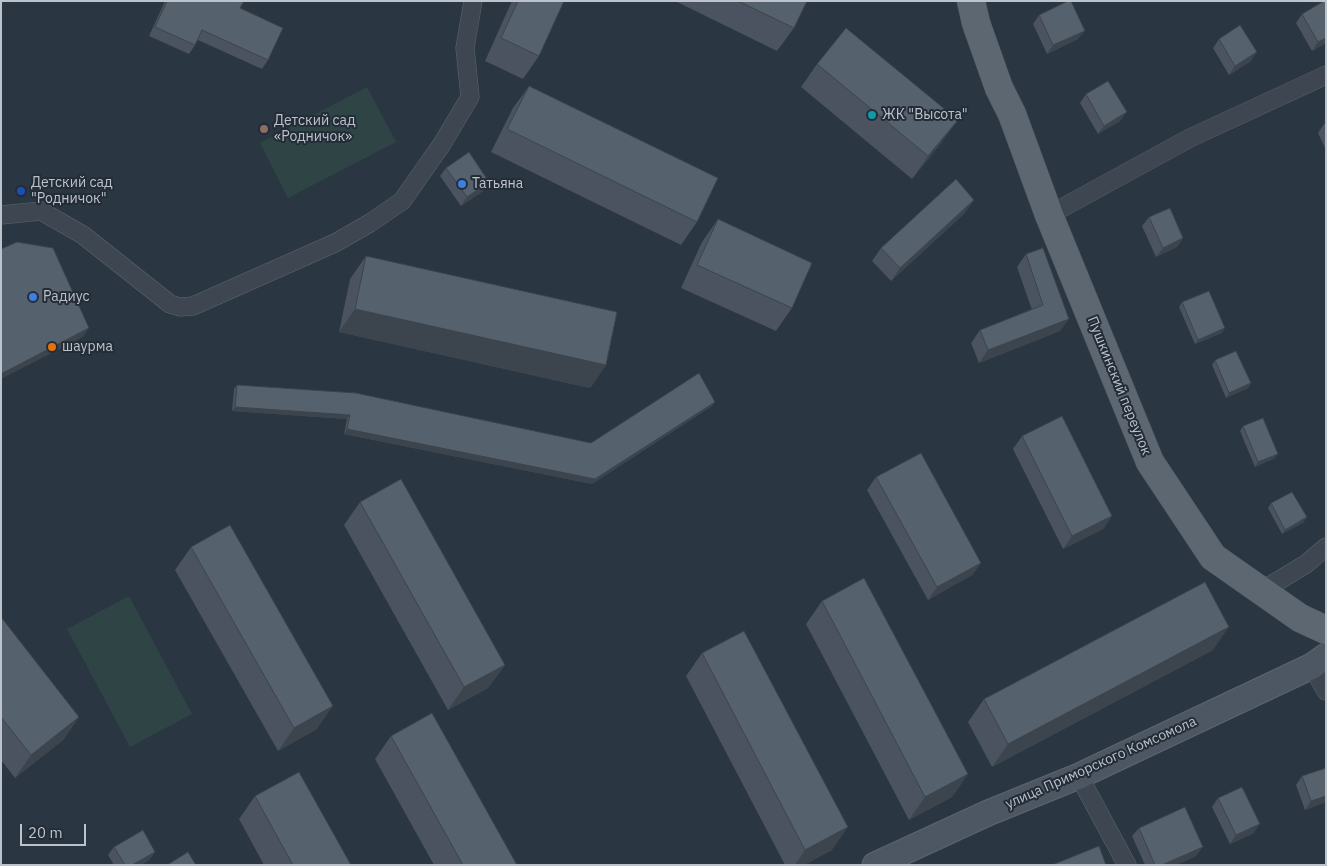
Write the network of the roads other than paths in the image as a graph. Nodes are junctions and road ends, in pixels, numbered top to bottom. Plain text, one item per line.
1 (473, 1) edge
2 (971, 1) edge
3 (1326, 75) edge
4 (1, 215) edge
5 (1049, 216) junction
6 (1326, 547) edge
7 (1263, 590) junction
8 (1321, 628) edge
9 (1319, 661) edge
10 (1326, 690) edge
11 (1079, 776) junction
12 (875, 865) edge
13 (1127, 865) edge

1 - 4 street
2 - 5 main road, Пушкинский переулок
3 - 5 street
5 - 7 main road, Пушкинский переулок
6 - 7 street
7 - 8 main road, Пушкинский переулок
9 - 10 street
9 - 11 street, улица Приморского Комсомола
11 - 12 street, улица Приморского Комсомола
11 - 13 street

